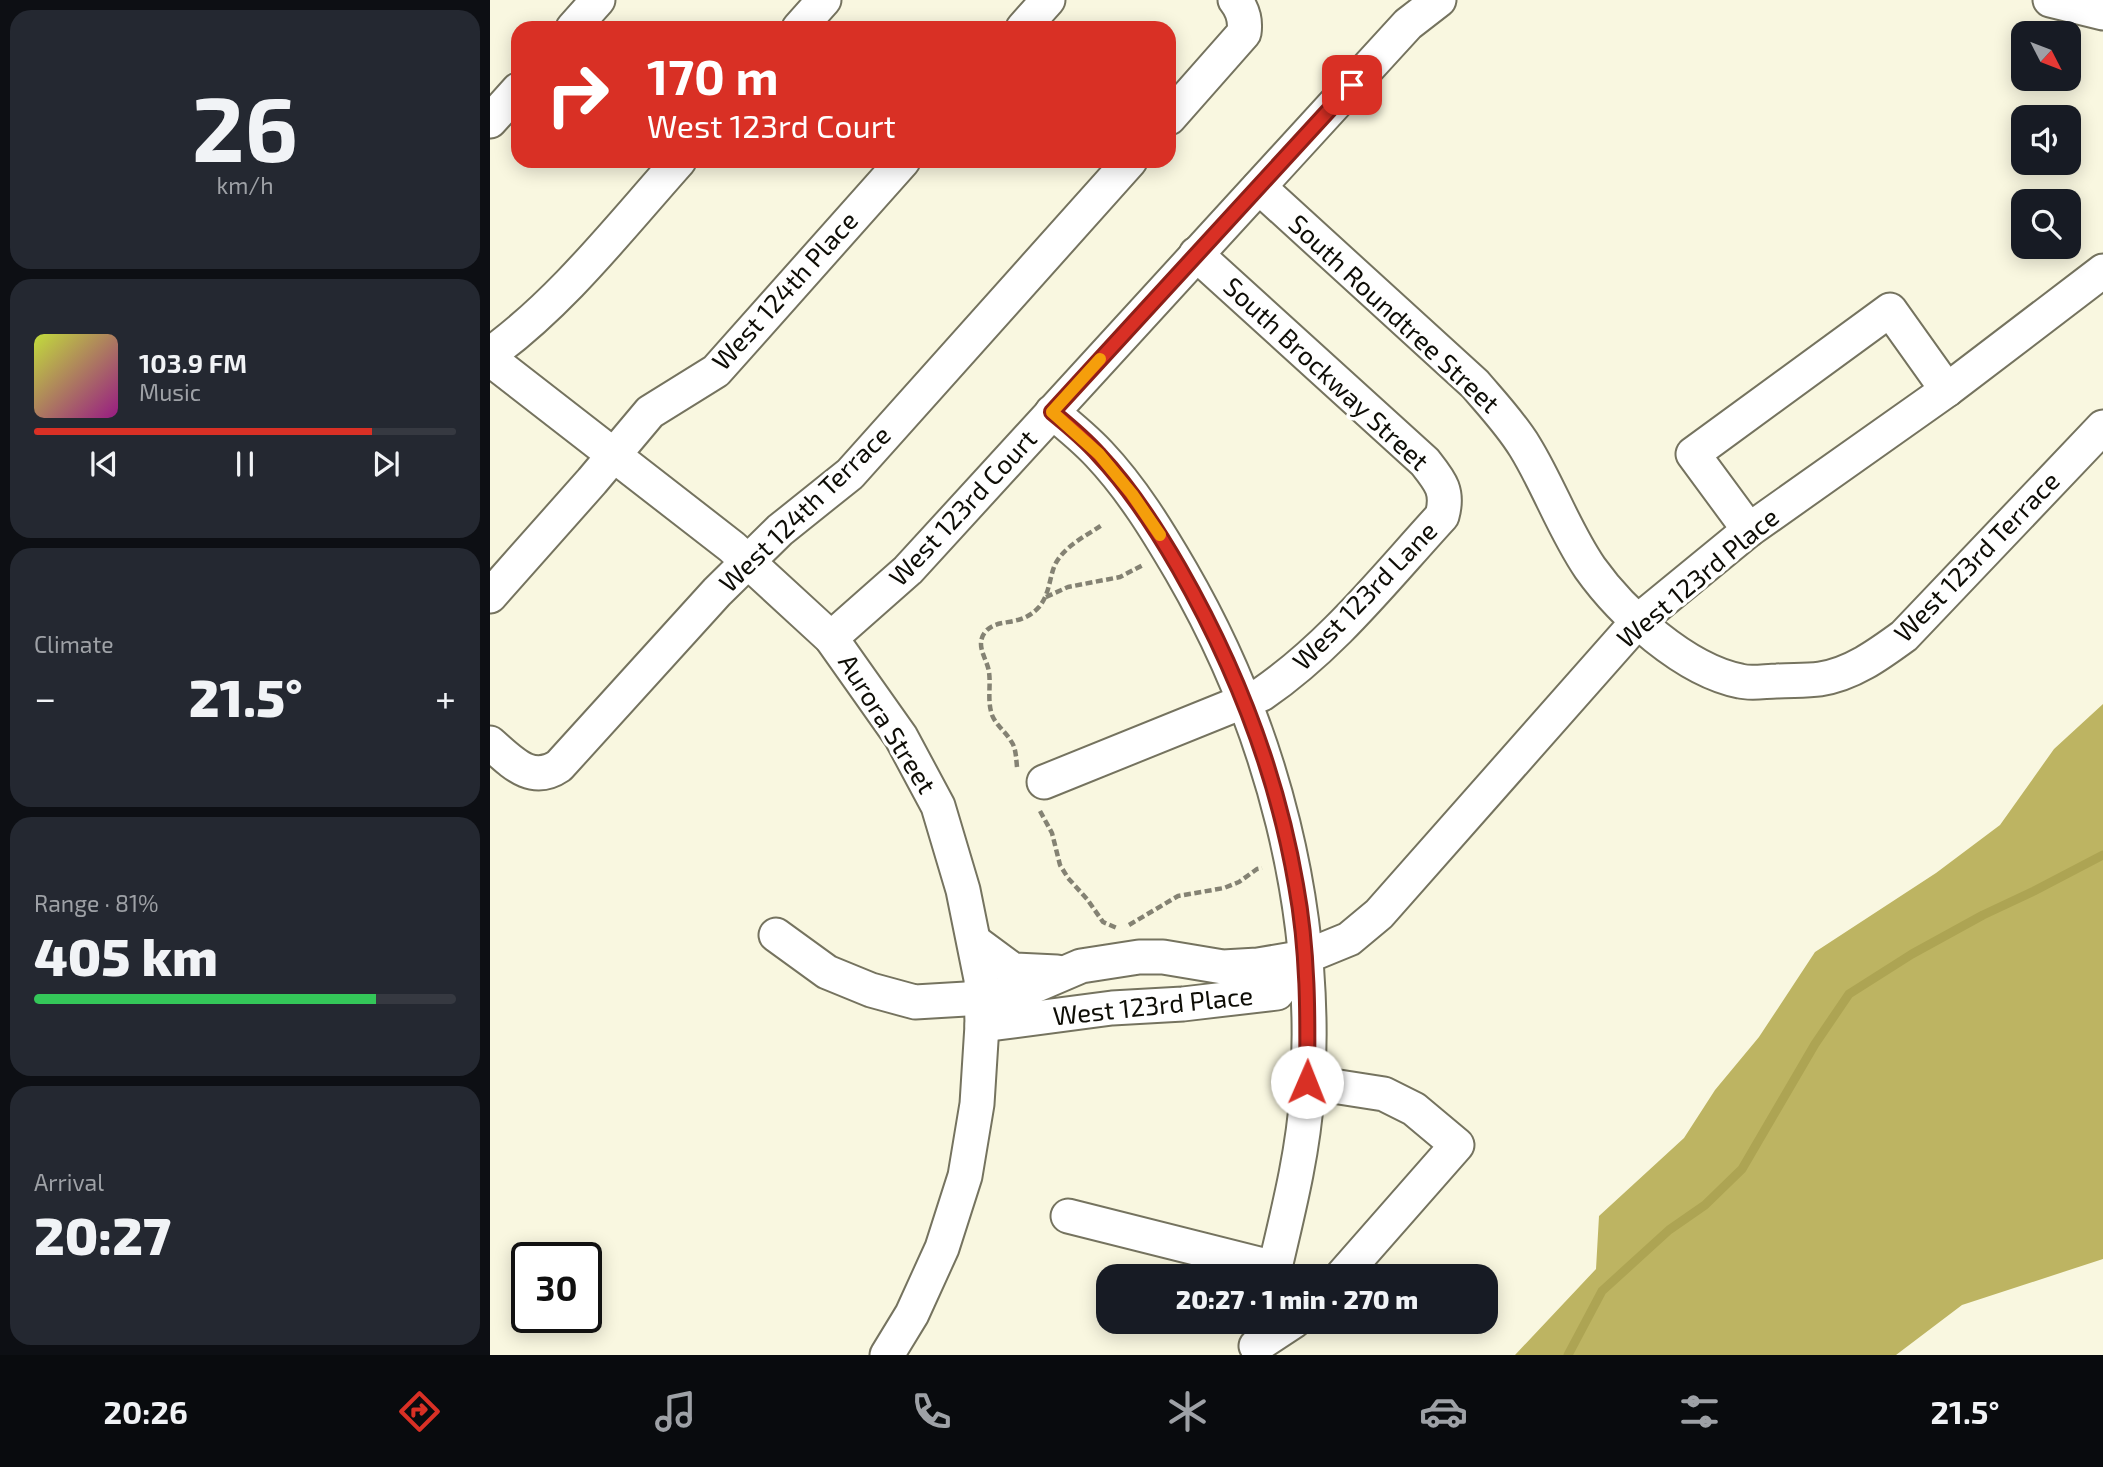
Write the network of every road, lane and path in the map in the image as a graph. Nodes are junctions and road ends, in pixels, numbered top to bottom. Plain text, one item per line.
1 (598, 0) edge
2 (824, 0) edge
3 (1048, 0) edge
4 (1235, 0) edge
5 (1438, 0) edge
6 (2050, 0) edge
7 (2103, 13) edge
8 (579, 21) edge
9 (805, 21) edge
10 (1029, 21) edge
11 (511, 98) edge
12 (1176, 110) edge
13 (490, 121) edge
14 (673, 168) edge
15 (897, 168) edge
16 (1124, 168) edge
17 (1259, 187) junction
18 (1196, 254) junction
19 (2103, 271) edge
20 (490, 357) edge
21 (1947, 390) junction
22 (1052, 412) junction
23 (2103, 427) edge
24 (613, 456) junction
25 (1446, 501) joint
26 (1749, 530) junction
27 (1153, 560) dead end
28 (748, 563) junction
29 (490, 596) edge
30 (1046, 598) dead end
31 (1638, 621) junction
32 (831, 638) junction
33 (1840, 674) joint
34 (1243, 701) junction
35 (490, 743) edge
36 (1044, 782) dead end
37 (776, 935) dead end
38 (975, 942) junction
39 (1306, 957) junction
40 (1063, 972) junction
41 (983, 1012) junction
42 (1307, 1082) junction
43 (1068, 1216) dead end
44 (1245, 1264) edge
45 (1276, 1264) edge
46 (1353, 1264) edge
47 (887, 1355) edge

1 - 8 street
2 - 9 street
3 - 10 street
4 - 12 street
5 - 17 street, West 123rd Court
6 - 7 street
11 - 13 street
14 - 20 street
15 - 24 street, West 124th Place
16 - 28 street, West 124th Terrace
17 - 18 street, West 123rd Court
17 - 31 street, South Roundtree Street
18 - 22 street, West 123rd Court
18 - 25 street, South Brockway Street
19 - 21 street, West 123rd Place
20 - 24 street, Aurora Street
21 - 26 street, West 123rd Place
21 - 26 street
22 - 32 street, West 123rd Court
22 - 34 street
23 - 33 street, West 123rd Terrace
24 - 28 street, Aurora Street
24 - 29 street, West 124th Place
25 - 34 street, West 123rd Lane
26 - 31 street, West 123rd Place
27 - 30 path
28 - 32 street, Aurora Street
28 - 35 street, West 124th Terrace
31 - 33 street, South Roundtree Street
31 - 39 street, West 123rd Place
32 - 38 street, Aurora Street
34 - 36 street, West 123rd Lane
34 - 39 street
37 - 41 street
38 - 40 street
38 - 41 street, Aurora Street
39 - 40 street, West 123rd Place
39 - 41 street, West 123rd Place
39 - 42 street
40 - 41 street
41 - 47 street, Aurora Street
42 - 45 street
42 - 46 street
43 - 44 street

